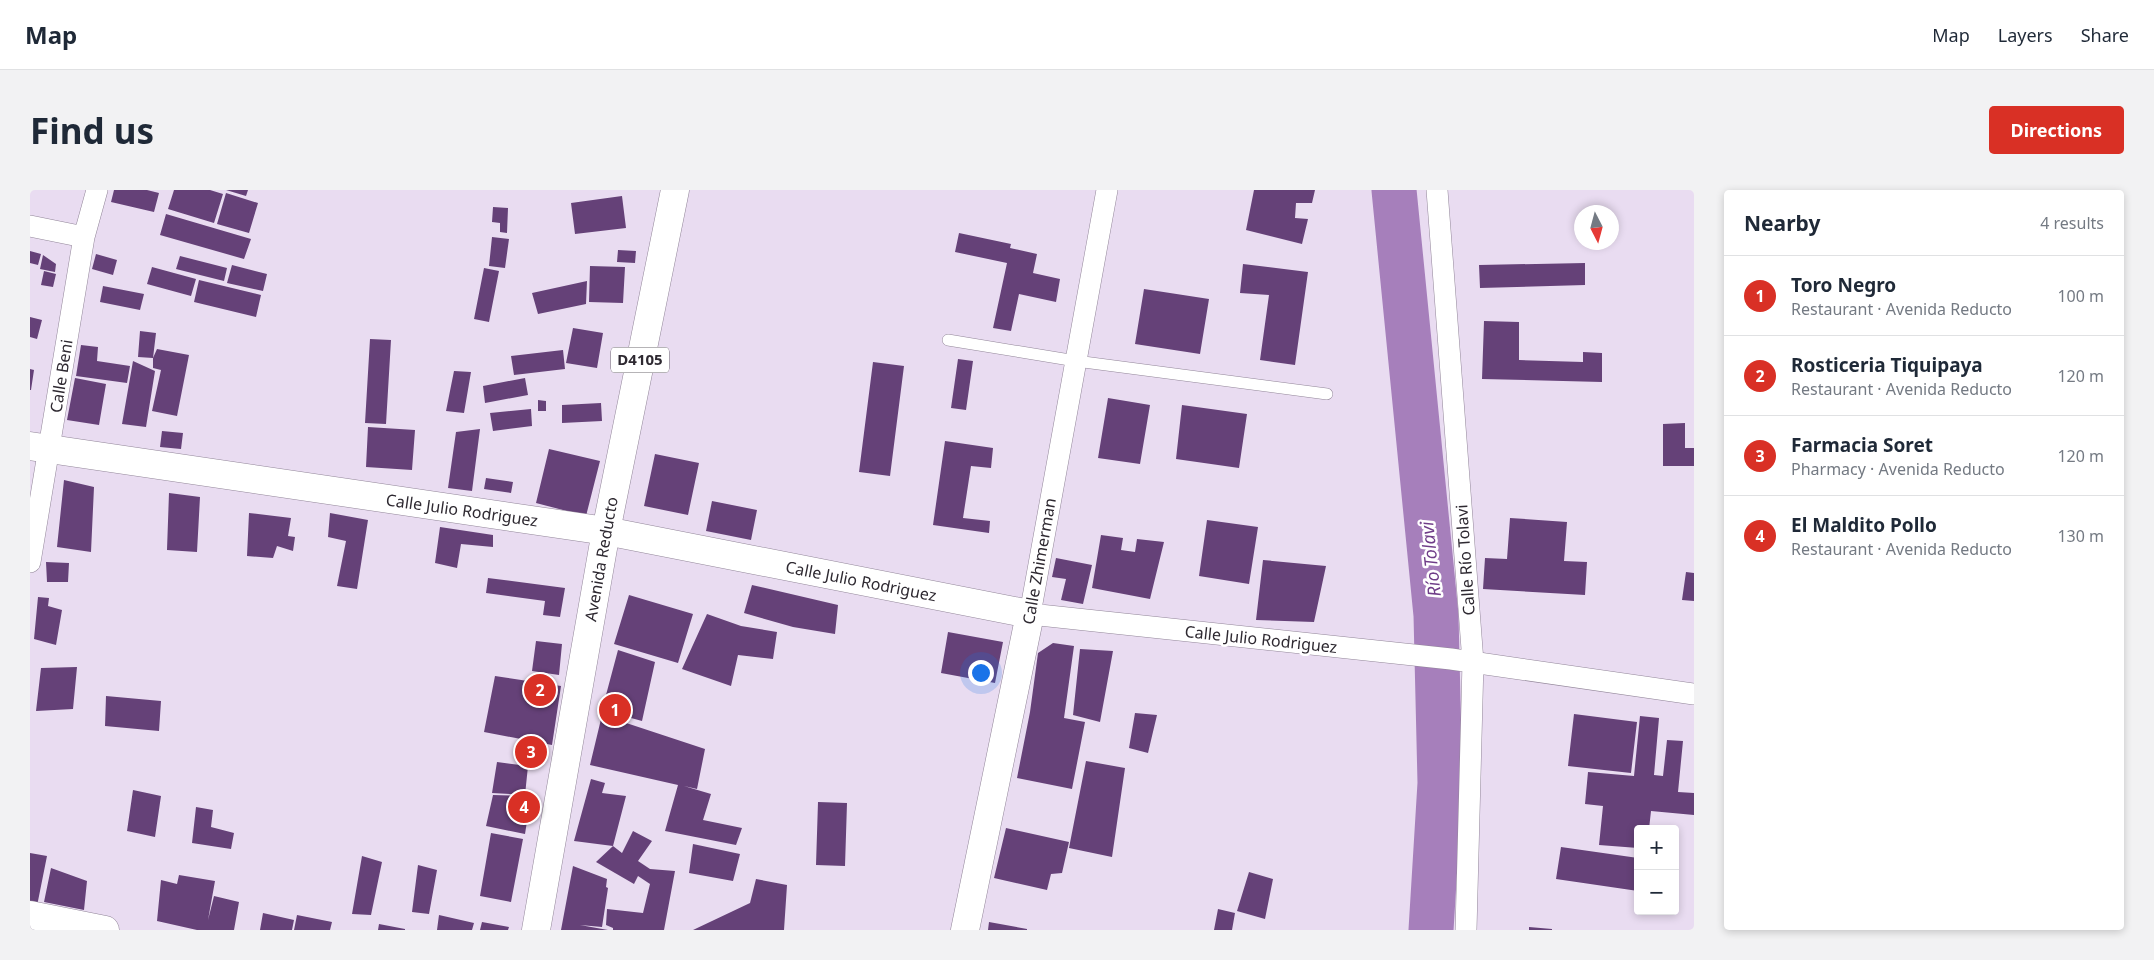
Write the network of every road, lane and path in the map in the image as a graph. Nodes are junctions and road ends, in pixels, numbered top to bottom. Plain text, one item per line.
1 (97, 190) edge
2 (675, 190) edge
3 (1106, 190) edge
4 (1437, 190) edge
5 (30, 226) edge
6 (84, 237) junction
7 (948, 340) dead end
8 (1076, 361) junction
9 (1328, 394) dead end
10 (40, 448) edge
11 (606, 531) junction
12 (30, 562) edge
13 (1030, 614) junction
14 (1473, 662) junction
15 (1694, 694) edge
16 (30, 916) edge
17 (105, 930) edge
18 (536, 930) edge
19 (965, 930) edge
20 (1466, 930) edge

1 - 6 street, Calle Beni
2 - 11 main road, Avenida Reducto / D4105
3 - 8 street, Calle Zhimerman
4 - 14 street, Calle Río Tolavi
5 - 6 street
6 - 10 street, Calle Beni
7 - 8 lane
8 - 9 lane
8 - 13 street, Calle Zhimerman
10 - 11 main road, Calle Julio Rodriguez
10 - 12 street, Calle Beni
11 - 13 main road, Calle Julio Rodriguez
11 - 18 main road, Avenida Reducto / D4105
13 - 14 street, Calle Julio Rodriguez
13 - 19 main road, Calle Zhimerman
14 - 15 street, Calle Julio Rodriguez
14 - 20 street, Calle Río Tolavi
16 - 17 main road

